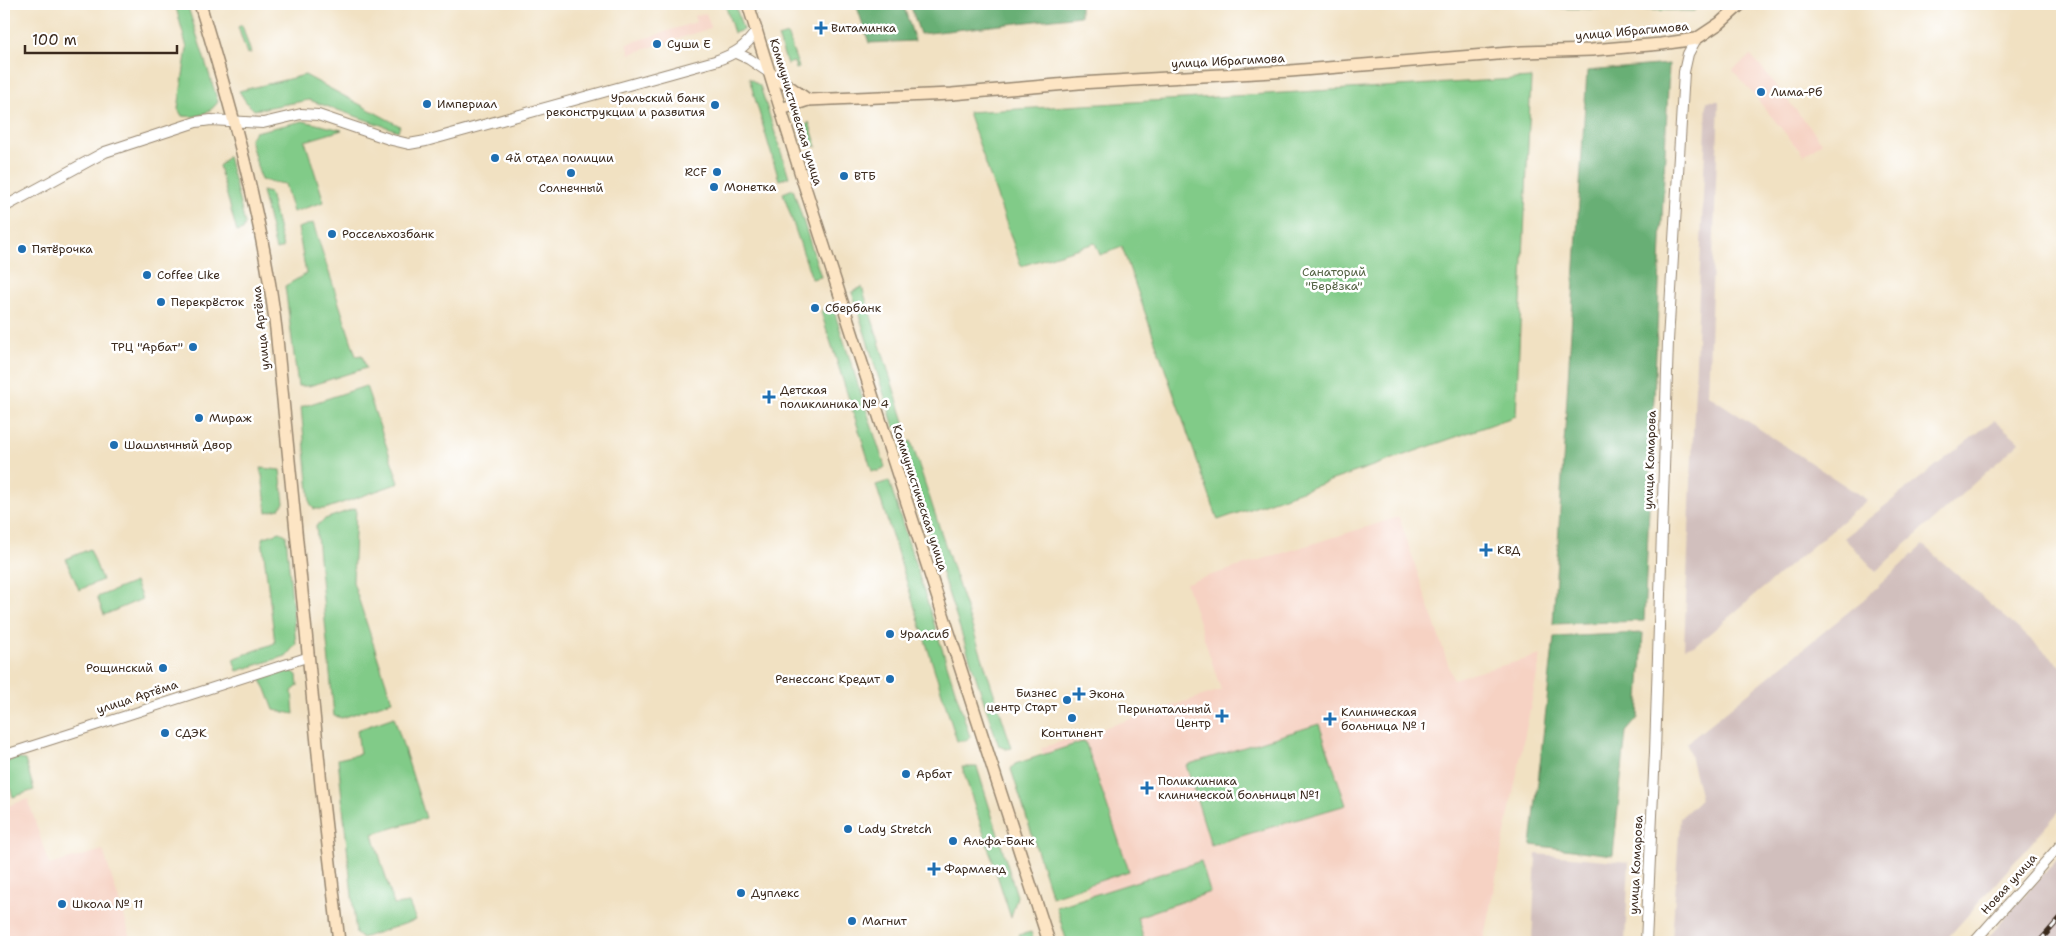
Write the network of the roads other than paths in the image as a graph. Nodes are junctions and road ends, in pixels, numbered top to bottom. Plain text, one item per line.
1 (200, 4) edge
2 (748, 4) edge
3 (1741, 4) edge
4 (757, 30) junction
5 (1696, 38) junction
6 (736, 53) junction
7 (770, 73) junction
8 (808, 100) junction
9 (780, 109) junction
10 (234, 122) junction
11 (4, 207) edge
12 (308, 657) junction
13 (4, 755) edge
14 (2062, 843) edge
15 (339, 942) edge
16 (1048, 942) edge
17 (1646, 942) edge
18 (1974, 942) edge

1 - 10 main road, улица Артёма
2 - 4 main road, Коммунистическая улица
3 - 5 main road
4 - 6 street
4 - 7 main road, Коммунистическая улица
5 - 8 main road, улица Ибрагимова
5 - 17 street, улица Комарова
6 - 7 street
6 - 10 street
7 - 8 main road
7 - 9 main road, Коммунистическая улица
8 - 9 main road, улица Ибрагимова
9 - 16 main road, Коммунистическая улица
10 - 11 street
10 - 12 main road, улица Артёма
12 - 13 street, улица Артёма
12 - 15 main road, улица Артёма
14 - 18 street, Новая улица

